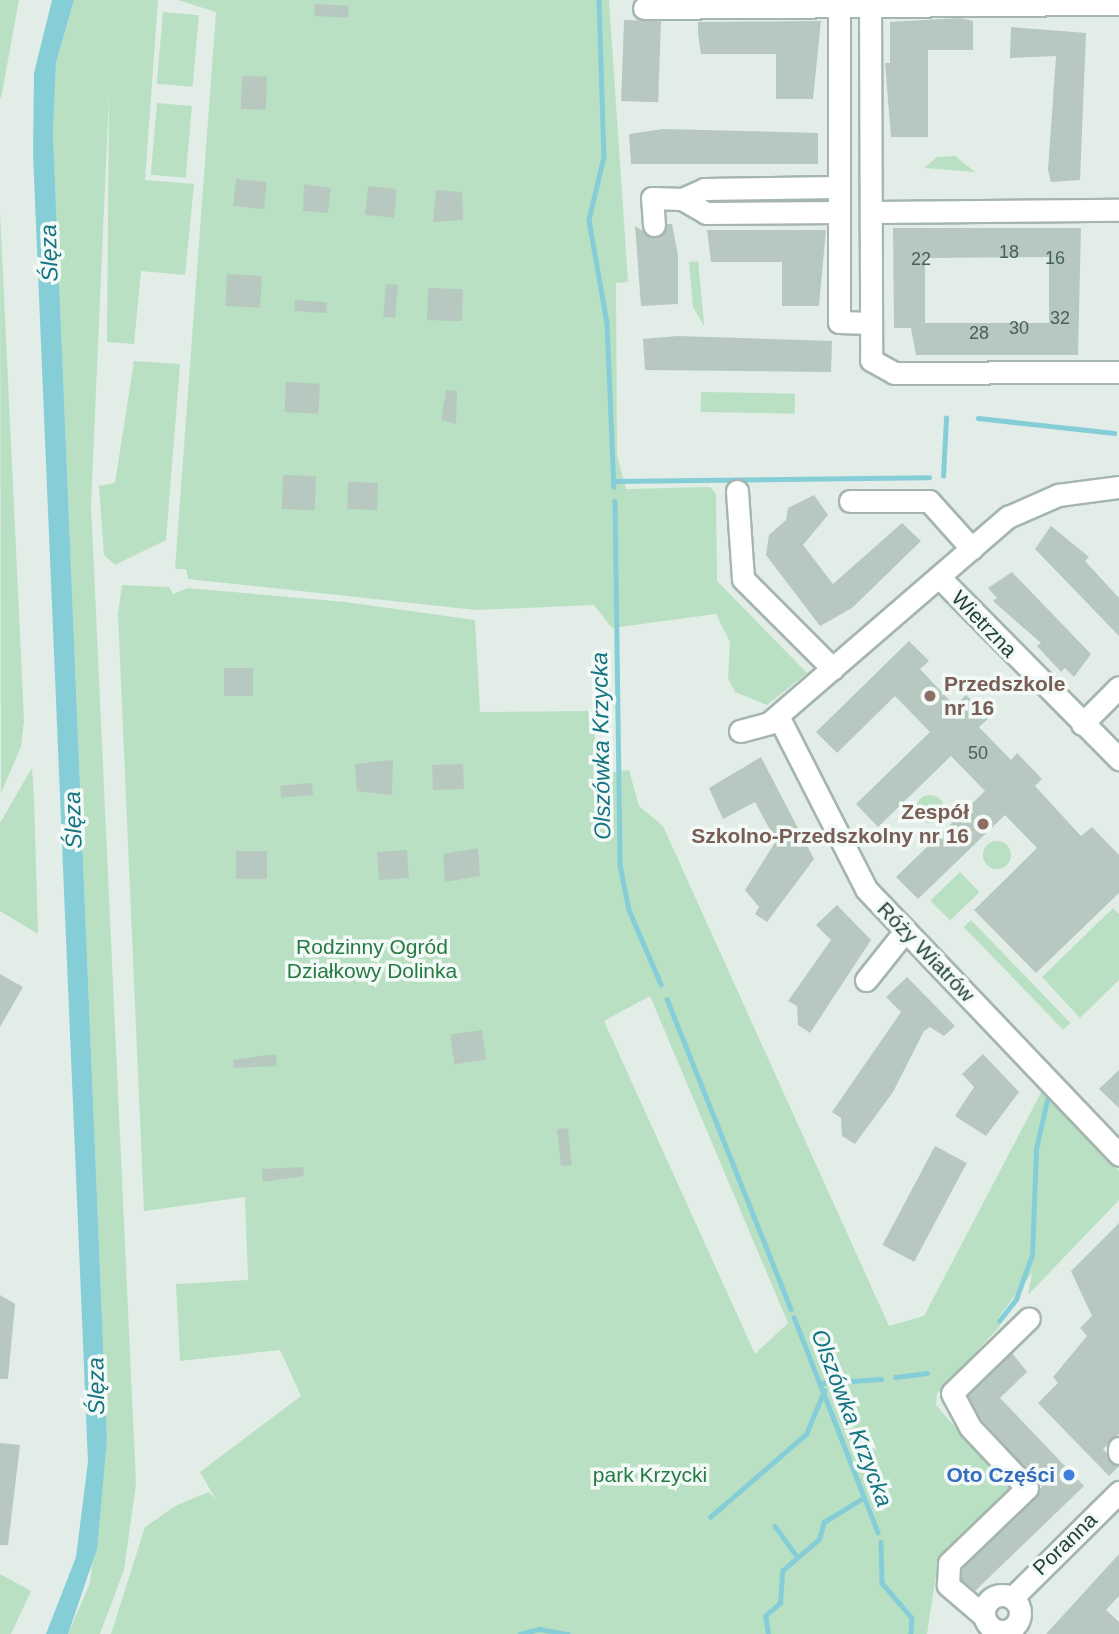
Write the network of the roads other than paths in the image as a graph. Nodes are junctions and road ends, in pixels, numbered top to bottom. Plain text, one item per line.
1 (985, 1) edge
2 (749, 2) edge
3 (839, 4) junction
4 (870, 4) junction
5 (1116, 4) edge
6 (644, 8) dead end
7 (872, 175) junction
8 (839, 181) junction
9 (682, 199) junction
10 (885, 205) junction
11 (1117, 210) edge
12 (838, 212) junction
13 (654, 225) dead end
14 (871, 323) junction
15 (1116, 372) edge
16 (1119, 487) edge
17 (737, 491) dead end
18 (850, 501) dead end
19 (972, 549) junction
20 (940, 578) junction
21 (833, 669) junction
22 (1119, 687) edge
23 (778, 716) junction
24 (1082, 724) junction
25 (740, 731) dead end
26 (1119, 759) edge
27 (905, 931) junction
28 (866, 980) dead end
29 (1118, 1151) edge
30 (1029, 1318) dead end
31 (1119, 1448) edge
32 (1119, 1454) edge
33 (1119, 1492) edge
34 (1012, 1598) junction
35 (993, 1627) edge

1 - 4 street
1 - 5 street
2 - 3 street
2 - 6 street
3 - 4 street
3 - 8 street
4 - 7 street
7 - 8 street
7 - 10 street
8 - 9 street
8 - 12 street
9 - 12 street
9 - 13 street
10 - 11 street
10 - 14 street
12 - 14 street
14 - 15 street
16 - 19 street
17 - 21 street
18 - 19 street
19 - 20 street
20 - 21 street, Wietrzna
20 - 24 street, Wietrzna
21 - 23 street, Wietrzna
22 - 24 street
23 - 25 street, Wietrzna
23 - 27 street, Róży Wiatrów
24 - 26 street, Wietrzna
27 - 28 street
27 - 29 street, Róży Wiatrów
30 - 35 street
31 - 32 street
33 - 34 street, Poranna
34 - 35 street
34 - 35 street, Poranna

